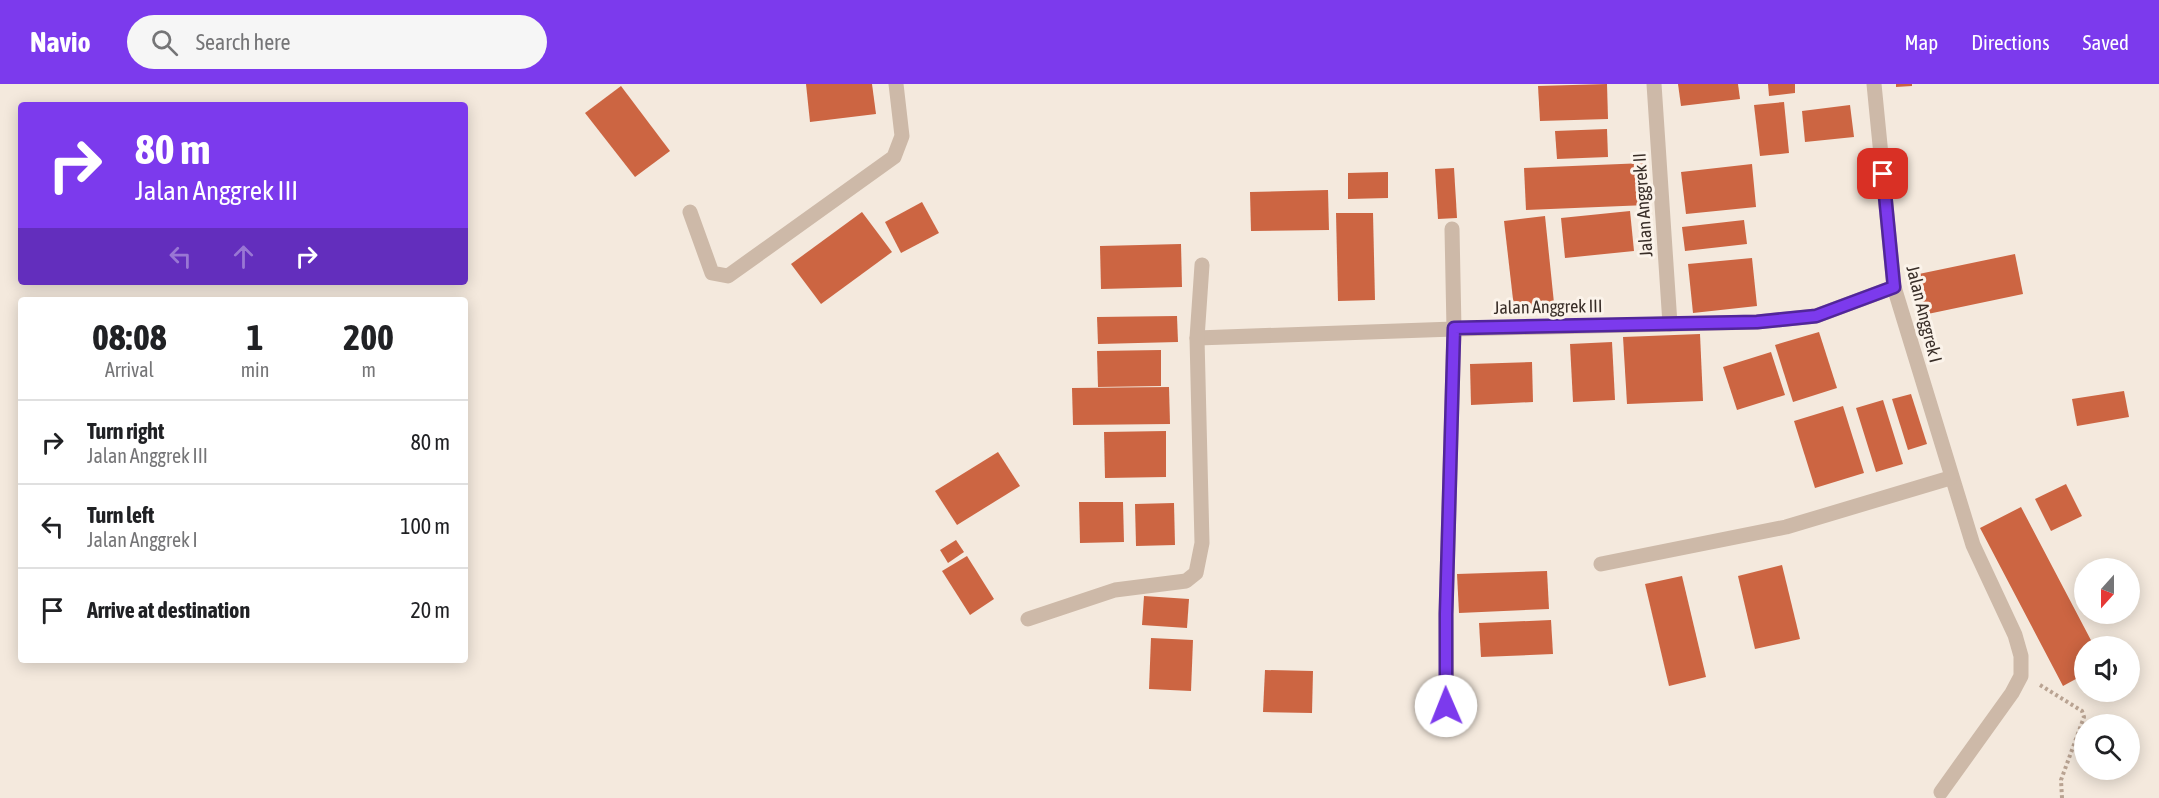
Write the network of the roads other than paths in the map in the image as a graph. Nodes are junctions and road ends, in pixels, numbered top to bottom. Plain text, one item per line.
1 (896, 84) edge
2 (1654, 84) edge
3 (1874, 84) edge
4 (690, 213) dead end
5 (1452, 229) dead end
6 (1202, 265) dead end
7 (1894, 287) junction
8 (1670, 324) junction
9 (1454, 328) junction
10 (1197, 338) junction
11 (1950, 478) junction
12 (1601, 564) dead end
13 (1028, 619) dead end
14 (1447, 721) dead end
15 (1941, 792) dead end

1 - 4 street
2 - 8 street, Jalan Anggrek II
3 - 7 street, Jalan Anggrek I
5 - 9 street
6 - 10 street
7 - 8 street, Jalan Anggrek III
7 - 11 street, Jalan Anggrek I
8 - 9 street, Jalan Anggrek III
9 - 10 street, Jalan Anggrek III
9 - 14 street
10 - 13 street
11 - 12 street
11 - 15 street, Jalan Anggrek I

